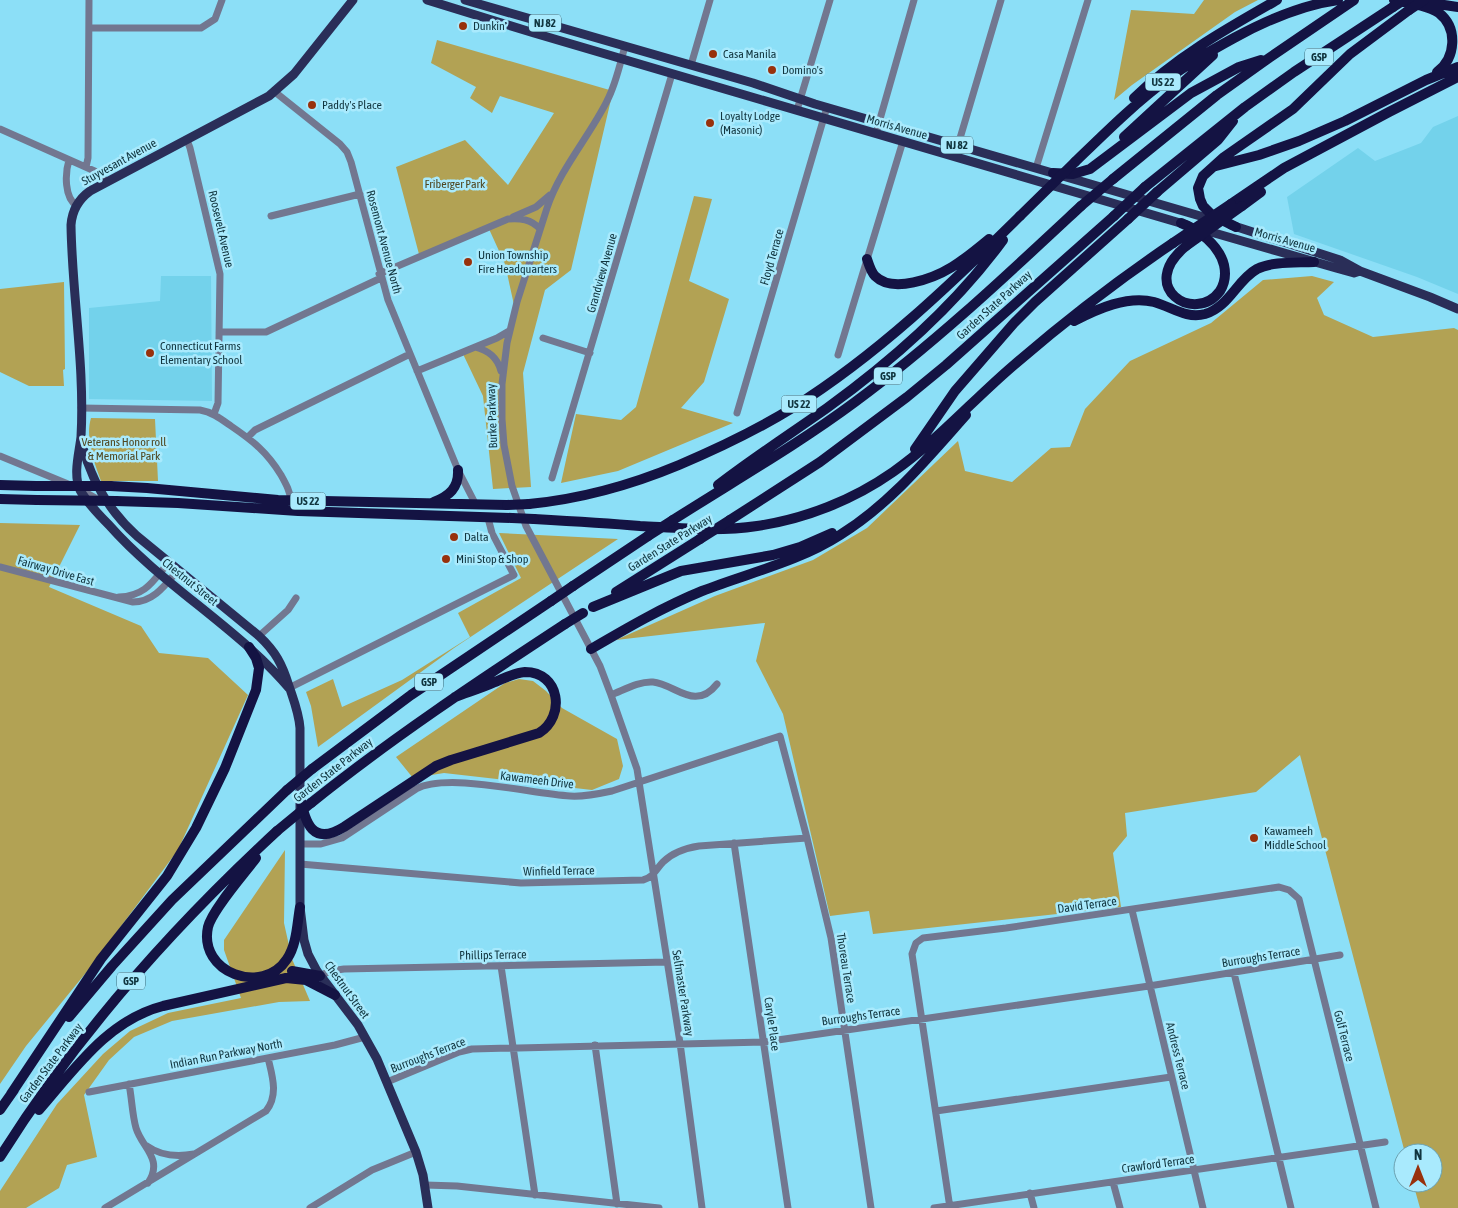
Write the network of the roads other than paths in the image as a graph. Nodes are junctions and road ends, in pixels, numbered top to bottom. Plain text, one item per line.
1 (89, 0) edge
2 (222, 0) edge
3 (353, 0) edge
4 (427, 0) edge
5 (465, 0) edge
6 (710, 0) edge
7 (830, 0) edge
8 (914, 0) edge
9 (1001, 0) edge
10 (1088, 0) edge
11 (1277, 0) edge
12 (1354, 0) edge
13 (1403, 0) edge
14 (1424, 0) edge
15 (1341, 4) edge
16 (1394, 4) edge
17 (1458, 6) edge
18 (89, 28) junction
19 (1239, 35) junction
20 (625, 46) junction
21 (1269, 58) junction
22 (621, 59) junction
23 (691, 65) junction
24 (1458, 67) edge
25 (672, 74) junction
26 (1458, 77) edge
27 (1426, 80) junction
28 (276, 92) junction
29 (801, 99) junction
30 (827, 107) junction
31 (1245, 107) junction
32 (797, 110) junction
33 (824, 118) junction
34 (879, 122) junction
35 (0, 129) edge
36 (876, 133) junction
37 (187, 140) junction
38 (903, 141) junction
39 (1096, 142) junction
40 (958, 145) junction
41 (69, 160) junction
42 (1098, 164) junction
43 (86, 167) junction
44 (1036, 168) junction
45 (1209, 170) junction
46 (1053, 173) junction
47 (106, 182) junction
48 (554, 190) junction
49 (360, 194) junction
50 (1237, 205) junction
51 (77, 206) junction
52 (271, 216) dead end
53 (1020, 216) junction
54 (508, 219) junction
55 (1181, 223) junction
56 (1236, 227) junction
57 (540, 229) junction
58 (867, 259) junction
59 (1314, 262) junction
60 (1360, 271) junction
61 (380, 276) junction
62 (1458, 309) edge
63 (509, 330) junction
64 (219, 332) junction
65 (1053, 332) junction
66 (542, 338) dead end
67 (475, 348) junction
68 (590, 353) junction
69 (410, 354) junction
70 (838, 355) dead end
71 (1014, 365) junction
72 (417, 371) junction
73 (502, 374) junction
74 (81, 408) junction
75 (737, 413) dead end
76 (214, 414) junction
77 (81, 436) junction
78 (248, 437) junction
79 (0, 456) edge
80 (904, 464) junction
81 (458, 470) junction
82 (552, 478) dead end
83 (0, 485) edge
84 (80, 489) junction
85 (0, 499) edge
86 (291, 501) junction
87 (431, 504) junction
88 (476, 505) junction
89 (880, 505) junction
90 (118, 517) junction
91 (488, 518) junction
92 (674, 520) junction
93 (169, 562) junction
94 (0, 567) edge
95 (178, 570) junction
96 (160, 573) junction
97 (169, 581) junction
98 (106, 596) junction
99 (296, 598) dead end
100 (594, 607) junction
101 (259, 636) junction
102 (249, 647) junction
103 (591, 649) junction
104 (717, 684) dead end
105 (289, 688) junction
106 (612, 695) junction
107 (455, 697) junction
108 (780, 736) joint
109 (640, 782) junction
110 (300, 796) junction
111 (277, 831) junction
112 (807, 838) junction
113 (734, 843) junction
114 (300, 844) junction
115 (300, 864) junction
116 (654, 875) junction
117 (1274, 887) joint
118 (300, 907) junction
119 (1132, 910) junction
120 (1340, 955) dead end
121 (1314, 960) junction
122 (667, 962) junction
123 (501, 966) junction
124 (1234, 973) junction
125 (320, 976) junction
126 (261, 977) junction
127 (1149, 986) junction
128 (335, 995) junction
129 (922, 1020) junction
130 (844, 1030) junction
131 (366, 1037) junction
132 (764, 1042) junction
133 (680, 1043) junction
134 (595, 1045) junction
135 (513, 1048) junction
136 (268, 1058) junction
137 (1171, 1077) junction
138 (387, 1082) junction
139 (129, 1084) junction
140 (89, 1092) dead end
141 (11, 1094) junction
142 (0, 1110) edge
143 (936, 1111) junction
144 (1385, 1142) dead end
145 (146, 1146) junction
146 (1360, 1146) junction
147 (201, 1152) junction
148 (416, 1152) junction
149 (3, 1153) edge
150 (1279, 1158) junction
151 (1194, 1171) junction
152 (1113, 1182) junction
153 (148, 1183) junction
154 (425, 1185) junction
155 (1030, 1193) junction
156 (535, 1195) junction
157 (617, 1204) junction
158 (950, 1207) edge
159 (105, 1208) edge
160 (310, 1208) edge
161 (428, 1208) edge
162 (659, 1208) edge
163 (702, 1208) edge
164 (788, 1208) edge
165 (871, 1208) edge
166 (934, 1208) edge
167 (1034, 1208) edge
168 (1120, 1208) edge
169 (1203, 1208) edge
170 (1291, 1208) edge
171 (1376, 1208) edge

1 - 18 street
2 - 18 street
3 - 28 main road, Stuyvesant Avenue
4 - 22 main road, Morris Avenue / NJ 82
5 - 20 main road, Morris Avenue / NJ 82
6 - 23 street
7 - 29 street
8 - 34 street
9 - 40 street
10 - 44 street
11 - 39 highway
12 - 15 highway, Garden State Parkway / GSP
13 - 16 highway, Garden State Parkway / GSP, bridge
13 - 17 highway
14 - 45 highway, bridge
15 - 19 highway, US 22
15 - 21 highway, Garden State Parkway / GSP
16 - 27 highway
16 - 31 highway, Garden State Parkway / GSP
18 - 43 street
19 - 39 highway, US 22
19 - 42 highway
20 - 22 street, Burke Parkway
20 - 23 main road, Morris Avenue / NJ 82
21 - 42 highway
21 - 92 highway, Garden State Parkway / GSP, bridge
22 - 25 main road, Morris Avenue / NJ 82
22 - 48 street, Burke Parkway
23 - 29 main road, Morris Avenue / NJ 82
24 - 27 highway
25 - 32 main road, Morris Avenue / NJ 82
25 - 68 street, Grandview Avenue
26 - 50 highway, US 22
27 - 45 highway
28 - 37 main road, Stuyvesant Avenue
28 - 49 street, Rosemont Avenue North
29 - 30 main road, Morris Avenue / NJ 82
29 - 32 street
30 - 33 street, Floyd Terrace
30 - 34 main road, Morris Avenue / NJ 82
31 - 80 highway, bridge
31 - 100 highway, Garden State Parkway / GSP, bridge
32 - 33 main road, Morris Avenue / NJ 82
33 - 36 main road, Morris Avenue / NJ 82
33 - 75 street, Floyd Terrace
34 - 36 street
34 - 40 main road, Morris Avenue / NJ 82
35 - 41 street
36 - 38 main road, Morris Avenue / NJ 82
37 - 47 main road, Stuyvesant Avenue
37 - 64 street, Roosevelt Avenue
38 - 55 main road, Morris Avenue / NJ 82
38 - 58 street
39 - 53 highway, US 22, bridge
40 - 44 main road, Morris Avenue / NJ 82
41 - 43 street
41 - 51 street
42 - 46 highway
43 - 47 street
44 - 46 main road, Morris Avenue / NJ 82
45 - 56 highway
46 - 56 main road, Morris Avenue / NJ 82
47 - 51 main road, Stuyvesant Avenue
48 - 54 street
48 - 57 street, Burke Parkway
49 - 52 street
49 - 61 street, Rosemont Avenue North
50 - 55 highway, bridge
50 - 65 highway, US 22, bridge
51 - 74 main road
53 - 58 highway
53 - 88 highway, US 22, bridge
53 - 92 highway
54 - 57 street
54 - 61 street
55 - 59 main road, Morris Avenue / NJ 82
56 - 60 main road, Morris Avenue / NJ 82
57 - 63 street, Burke Parkway
58 - 70 street
59 - 60 main road, Morris Avenue / NJ 82
59 - 65 highway
60 - 62 main road, Morris Avenue / NJ 82
61 - 64 street
61 - 69 street, Rosemont Avenue North
63 - 67 street
63 - 73 street, Burke Parkway
64 - 76 street, Roosevelt Avenue
65 - 71 highway, US 22
66 - 68 street
67 - 72 street
67 - 73 street
68 - 82 street, Grandview Avenue
69 - 72 street, Rosemont Avenue North
69 - 78 street
71 - 80 highway, US 22
71 - 89 highway
72 - 81 street, Rosemont Avenue North
73 - 103 street, Burke Parkway
74 - 76 street
74 - 77 main road
76 - 78 street
77 - 84 main road
77 - 90 main road
78 - 86 street
79 - 84 street
80 - 91 highway, US 22, bridge
81 - 87 highway
81 - 88 street, Rosemont Avenue North
83 - 86 highway, US 22, bridge
84 - 90 street
84 - 96 main road, Chestnut Street
85 - 91 highway, US 22, bridge
86 - 87 highway, US 22
87 - 88 highway, US 22
89 - 100 highway
89 - 103 highway
90 - 93 main road, Chestnut Street
91 - 105 street
92 - 141 highway, Garden State Parkway / GSP, bridge
93 - 95 main road, Chestnut Street
93 - 96 street, Fairway Drive East
94 - 98 street, Fairway Drive East
95 - 97 street, Fairway Drive East
95 - 101 main road, Chestnut Street
96 - 97 main road, Chestnut Street
96 - 98 street, Fairway Drive East
97 - 98 street, Fairway Drive East
97 - 102 main road, Chestnut Street
99 - 101 street
100 - 107 highway, Garden State Parkway / GSP, bridge
101 - 105 main road, Chestnut Street
102 - 105 main road, Chestnut Street
102 - 141 highway
103 - 106 street, Burke Parkway
104 - 106 street
105 - 110 main road, Chestnut Street
106 - 109 street, Burke Parkway
107 - 110 highway
107 - 111 highway, Garden State Parkway / GSP, bridge
108 - 109 street, Kawameeh Drive
108 - 112 street, Thoreau Terrace
109 - 114 street, Kawameeh Drive
109 - 116 street, Selfmaster Parkway
110 - 114 main road, Chestnut Street
111 - 126 highway
111 - 149 highway, Garden State Parkway / GSP
112 - 113 street
112 - 130 street, Thoreau Terrace
113 - 116 street
113 - 132 street, Caryle Place
114 - 115 main road, Chestnut Street
115 - 116 street, Winfield Terrace
115 - 118 main road, Chestnut Street
116 - 122 street, Selfmaster Parkway
117 - 119 street, David Terrace
117 - 121 street, Golf Terrace
118 - 125 main road, Chestnut Street
118 - 126 highway
119 - 127 street, Andress Terrace
119 - 129 street, David Terrace
120 - 121 street, Burroughs Terrace
121 - 124 street, Burroughs Terrace
121 - 146 street, Golf Terrace
122 - 123 street, Phillips Terrace
122 - 133 street, Selfmaster Parkway
123 - 125 street, Phillips Terrace
123 - 135 street
124 - 127 street, Burroughs Terrace
124 - 150 street
125 - 126 highway
125 - 128 main road, Chestnut Street
127 - 129 street, Burroughs Terrace
127 - 137 street, Andress Terrace
128 - 131 main road, Chestnut Street
128 - 149 highway
129 - 130 street, Burroughs Terrace
129 - 143 street
130 - 132 street, Burroughs Terrace
130 - 165 street, Thoreau Terrace
131 - 136 street, Indian Run Parkway North
131 - 138 main road, Chestnut Street
132 - 133 street, Burroughs Terrace
132 - 164 street, Caryle Place
133 - 134 street, Burroughs Terrace
133 - 163 street, Selfmaster Parkway
134 - 135 street, Burroughs Terrace
134 - 157 street
135 - 138 street, Burroughs Terrace
135 - 156 street
136 - 139 street, Indian Run Parkway North
136 - 147 street
137 - 143 street
137 - 151 street, Andress Terrace
138 - 148 main road, Chestnut Street
139 - 140 street, Indian Run Parkway North
139 - 145 street
141 - 142 highway, Garden State Parkway / GSP
143 - 158 street
144 - 146 street, Crawford Terrace
145 - 147 street
145 - 153 street
146 - 150 street, Crawford Terrace
146 - 171 street, Golf Terrace
147 - 153 street
148 - 154 main road, Chestnut Street
148 - 160 street
150 - 151 street, Crawford Terrace
150 - 170 street
151 - 152 street, Crawford Terrace
151 - 169 street, Andress Terrace
152 - 155 street, Crawford Terrace
152 - 168 street
153 - 159 street
154 - 156 street
154 - 161 main road, Chestnut Street
155 - 158 street, Crawford Terrace
155 - 167 street
156 - 157 street
157 - 162 street
158 - 166 street, Crawford Terrace

